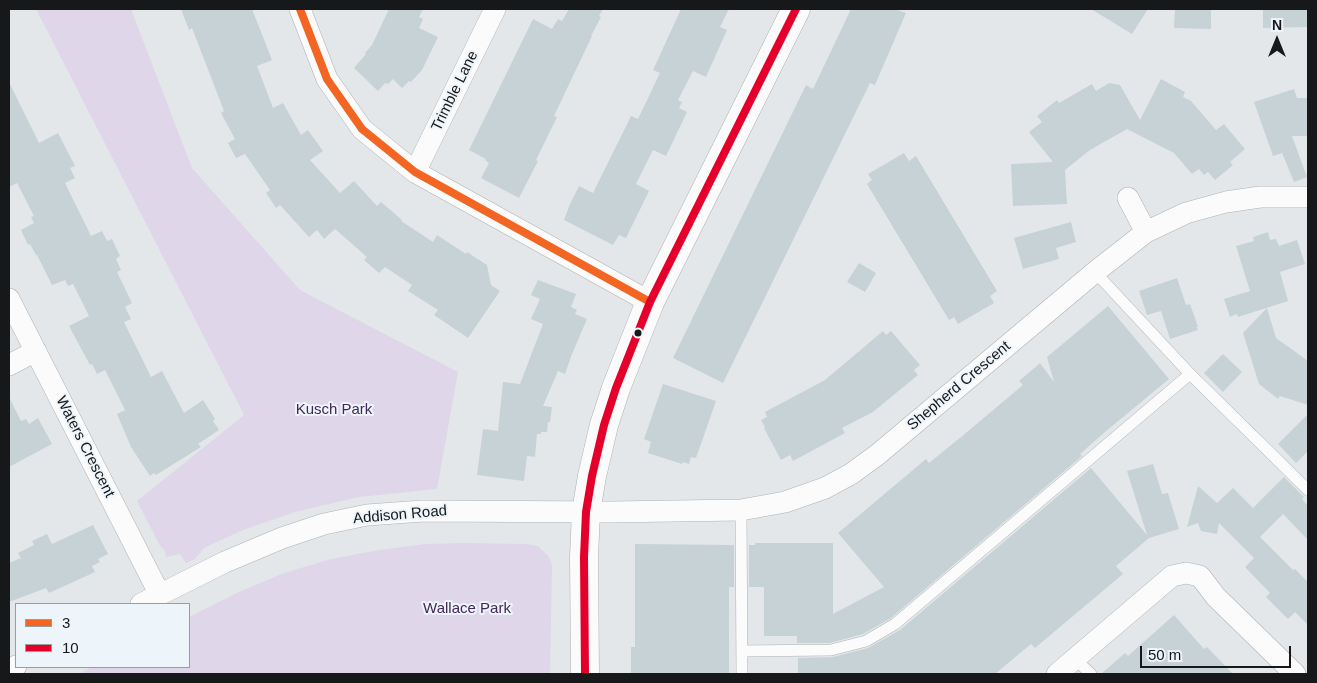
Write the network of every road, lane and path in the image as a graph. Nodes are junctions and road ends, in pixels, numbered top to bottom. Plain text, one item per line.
1 (300, 9) edge
2 (495, 9) edge
3 (796, 9) edge
4 (415, 172) junction
5 (1308, 197) edge
6 (1128, 198) dead end
7 (1146, 232) junction
8 (1095, 272) junction
9 (9, 299) edge
10 (650, 302) junction
11 (36, 351) junction
12 (9, 365) edge
13 (1190, 374) junction
14 (1308, 490) edge
15 (741, 510) junction
16 (586, 512) junction
17 (160, 595) junction
18 (143, 603) edge
19 (742, 652) junction
20 (1075, 658) junction
21 (585, 674) edge
22 (742, 674) edge
23 (1057, 674) edge
24 (1091, 674) edge
25 (1295, 674) edge

1 - 4 street
2 - 4 street, Trimble Lane
3 - 10 street
4 - 10 street
5 - 7 street, Shepherd Crescent
6 - 7 street
7 - 8 street, Shepherd Crescent
8 - 13 lane
8 - 15 street, Shepherd Crescent
9 - 11 street, Waters Crescent
10 - 16 street
11 - 12 street
11 - 17 street, Waters Crescent
13 - 14 lane
13 - 19 lane
15 - 16 street, Shepherd Crescent
15 - 19 lane
16 - 17 street, Addison Road
16 - 21 street
17 - 18 street, Addison Road
19 - 22 lane
20 - 23 street
20 - 24 lane
20 - 25 street

